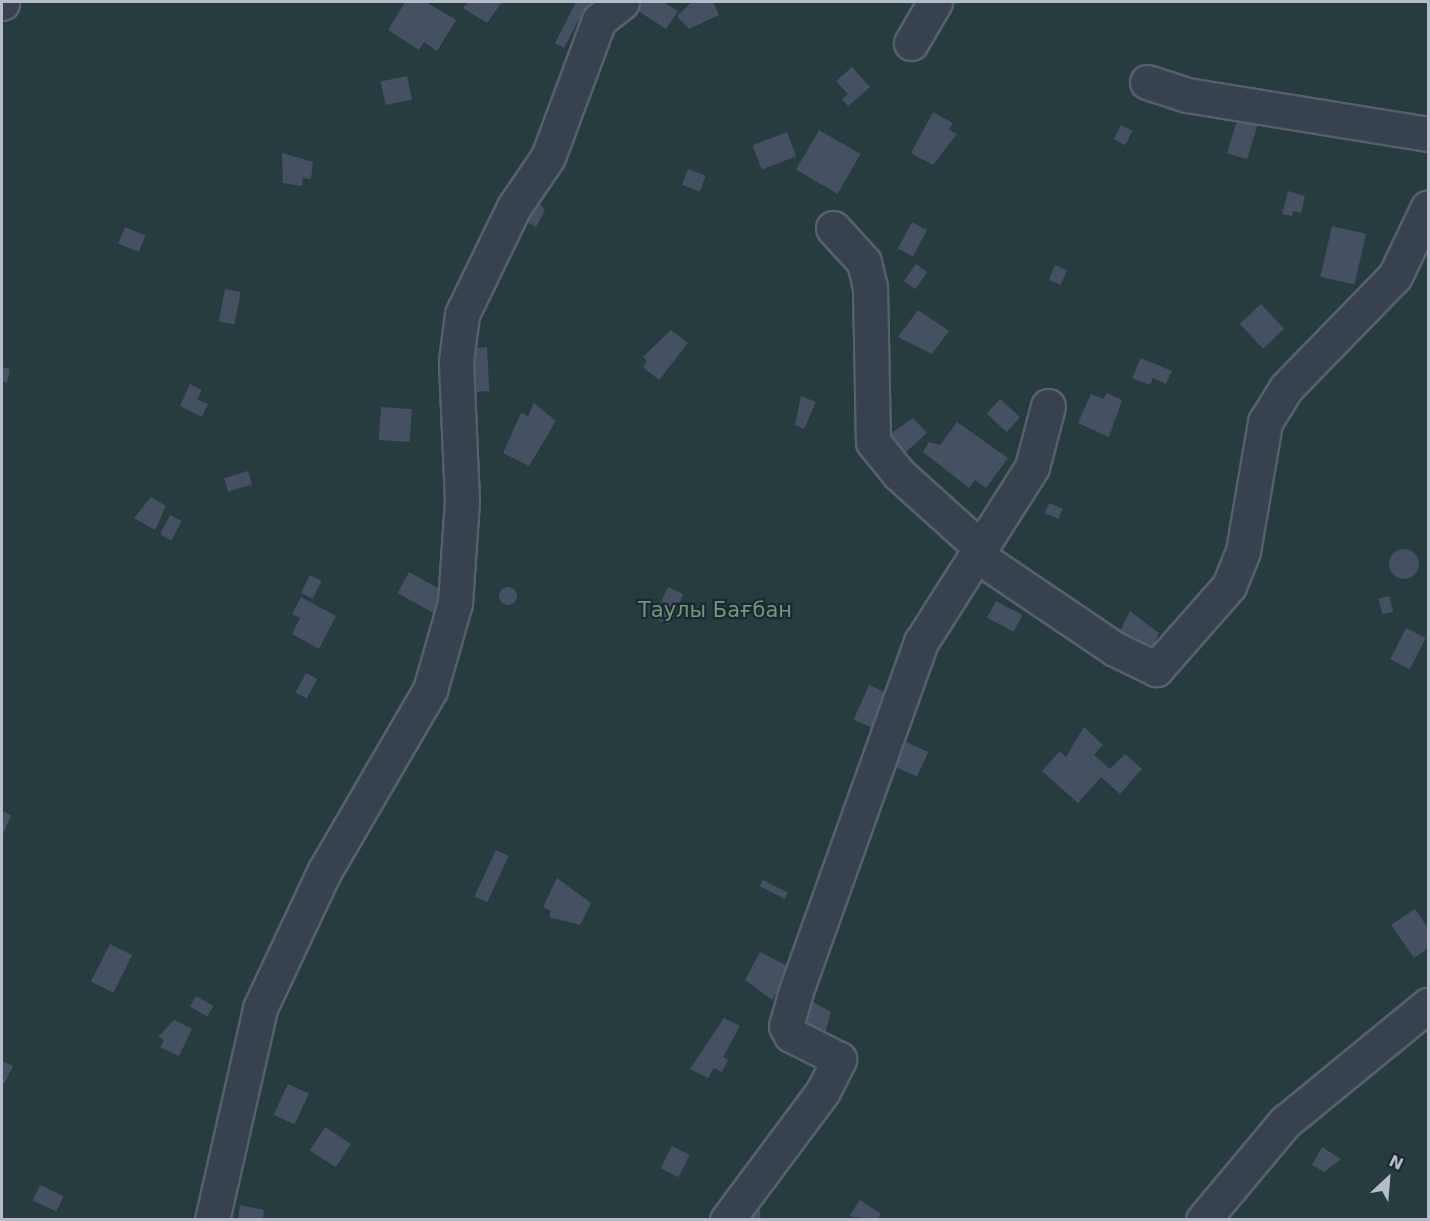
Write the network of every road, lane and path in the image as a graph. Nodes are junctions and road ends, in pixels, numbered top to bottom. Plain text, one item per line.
1 (622, 2) edge
2 (935, 2) edge
3 (911, 43) dead end
4 (1147, 82) dead end
5 (1428, 134) edge
6 (1428, 207) edge
7 (833, 228) dead end
8 (1048, 406) dead end
9 (981, 554) junction
10 (1428, 1005) edge
11 (212, 1220) edge
12 (727, 1220) edge
13 (1203, 1220) edge

1 - 11 street
2 - 3 street
4 - 5 street
6 - 9 street
7 - 9 street
8 - 9 street
9 - 12 street
10 - 13 street

